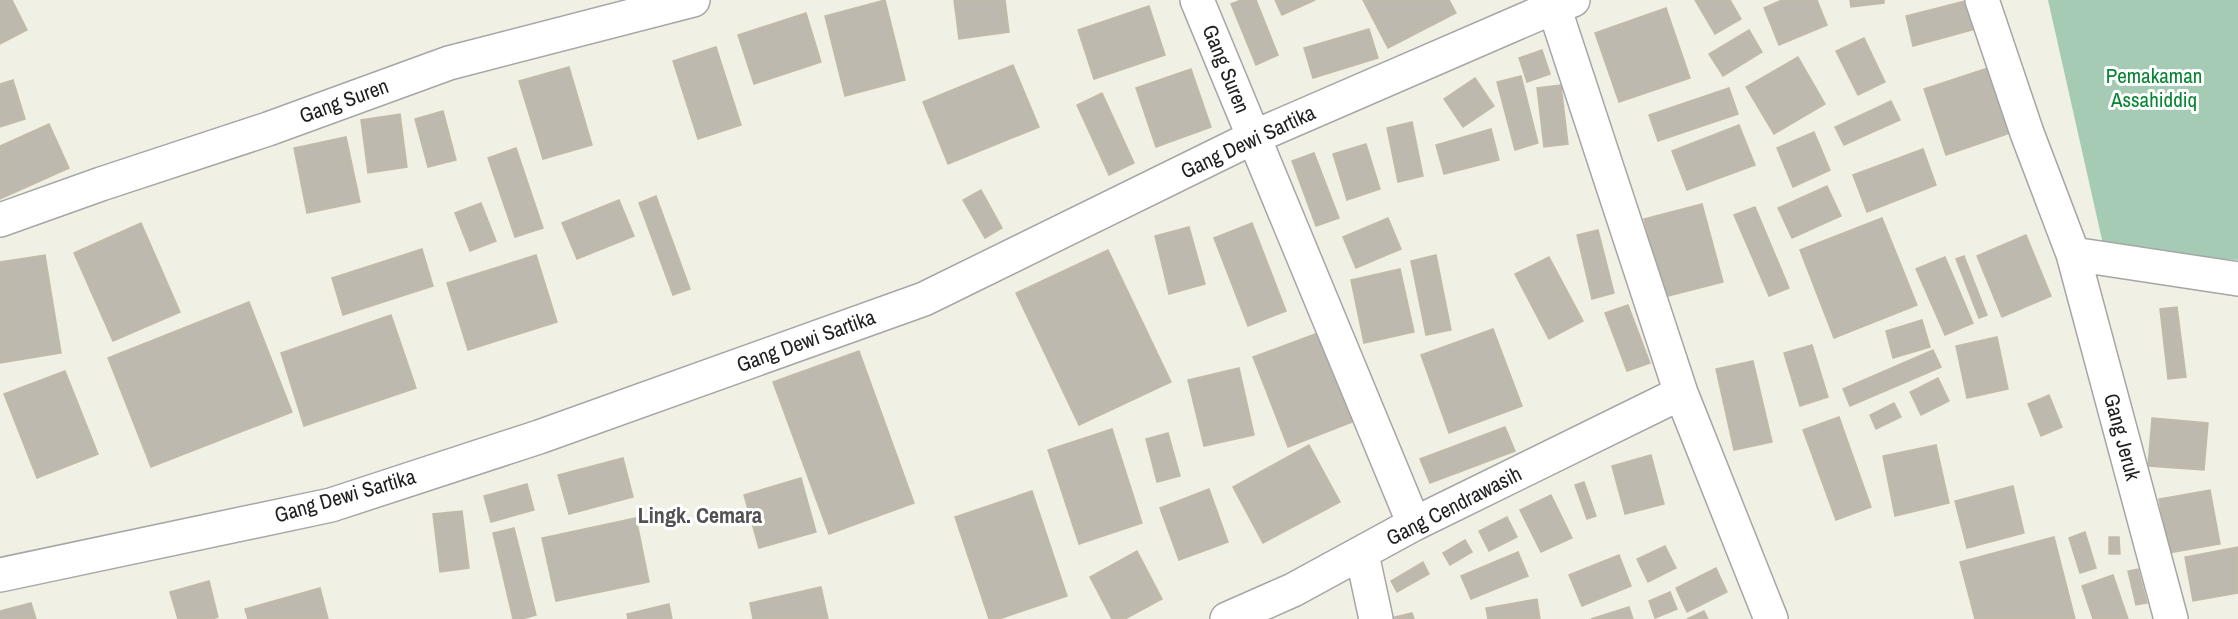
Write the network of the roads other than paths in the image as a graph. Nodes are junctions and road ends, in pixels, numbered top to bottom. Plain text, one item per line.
1 (693, 0) edge
2 (1197, 0) edge
3 (1982, 0) edge
4 (1563, 3) edge
5 (1254, 137) junction
6 (0, 220) edge
7 (2073, 254) junction
8 (2238, 279) edge
9 (1681, 393) junction
10 (1414, 524) junction
11 (1362, 554) junction
12 (0, 575) edge
13 (1227, 619) edge
14 (1376, 619) edge
15 (1771, 619) edge
16 (2171, 619) edge

1 - 6 street, Gang Suren
2 - 5 street, Gang Suren
3 - 7 street, Gang Jeruk
4 - 5 street, Gang Dewi Sartika
4 - 9 street
5 - 10 street, Gang Suren
5 - 12 street, Gang Dewi Sartika
7 - 8 street
7 - 16 street, Gang Jeruk
9 - 10 street, Gang Cendrawasih
9 - 15 street
10 - 11 street, Gang Cendrawasih
11 - 13 street, Gang Cendrawasih
11 - 14 street

